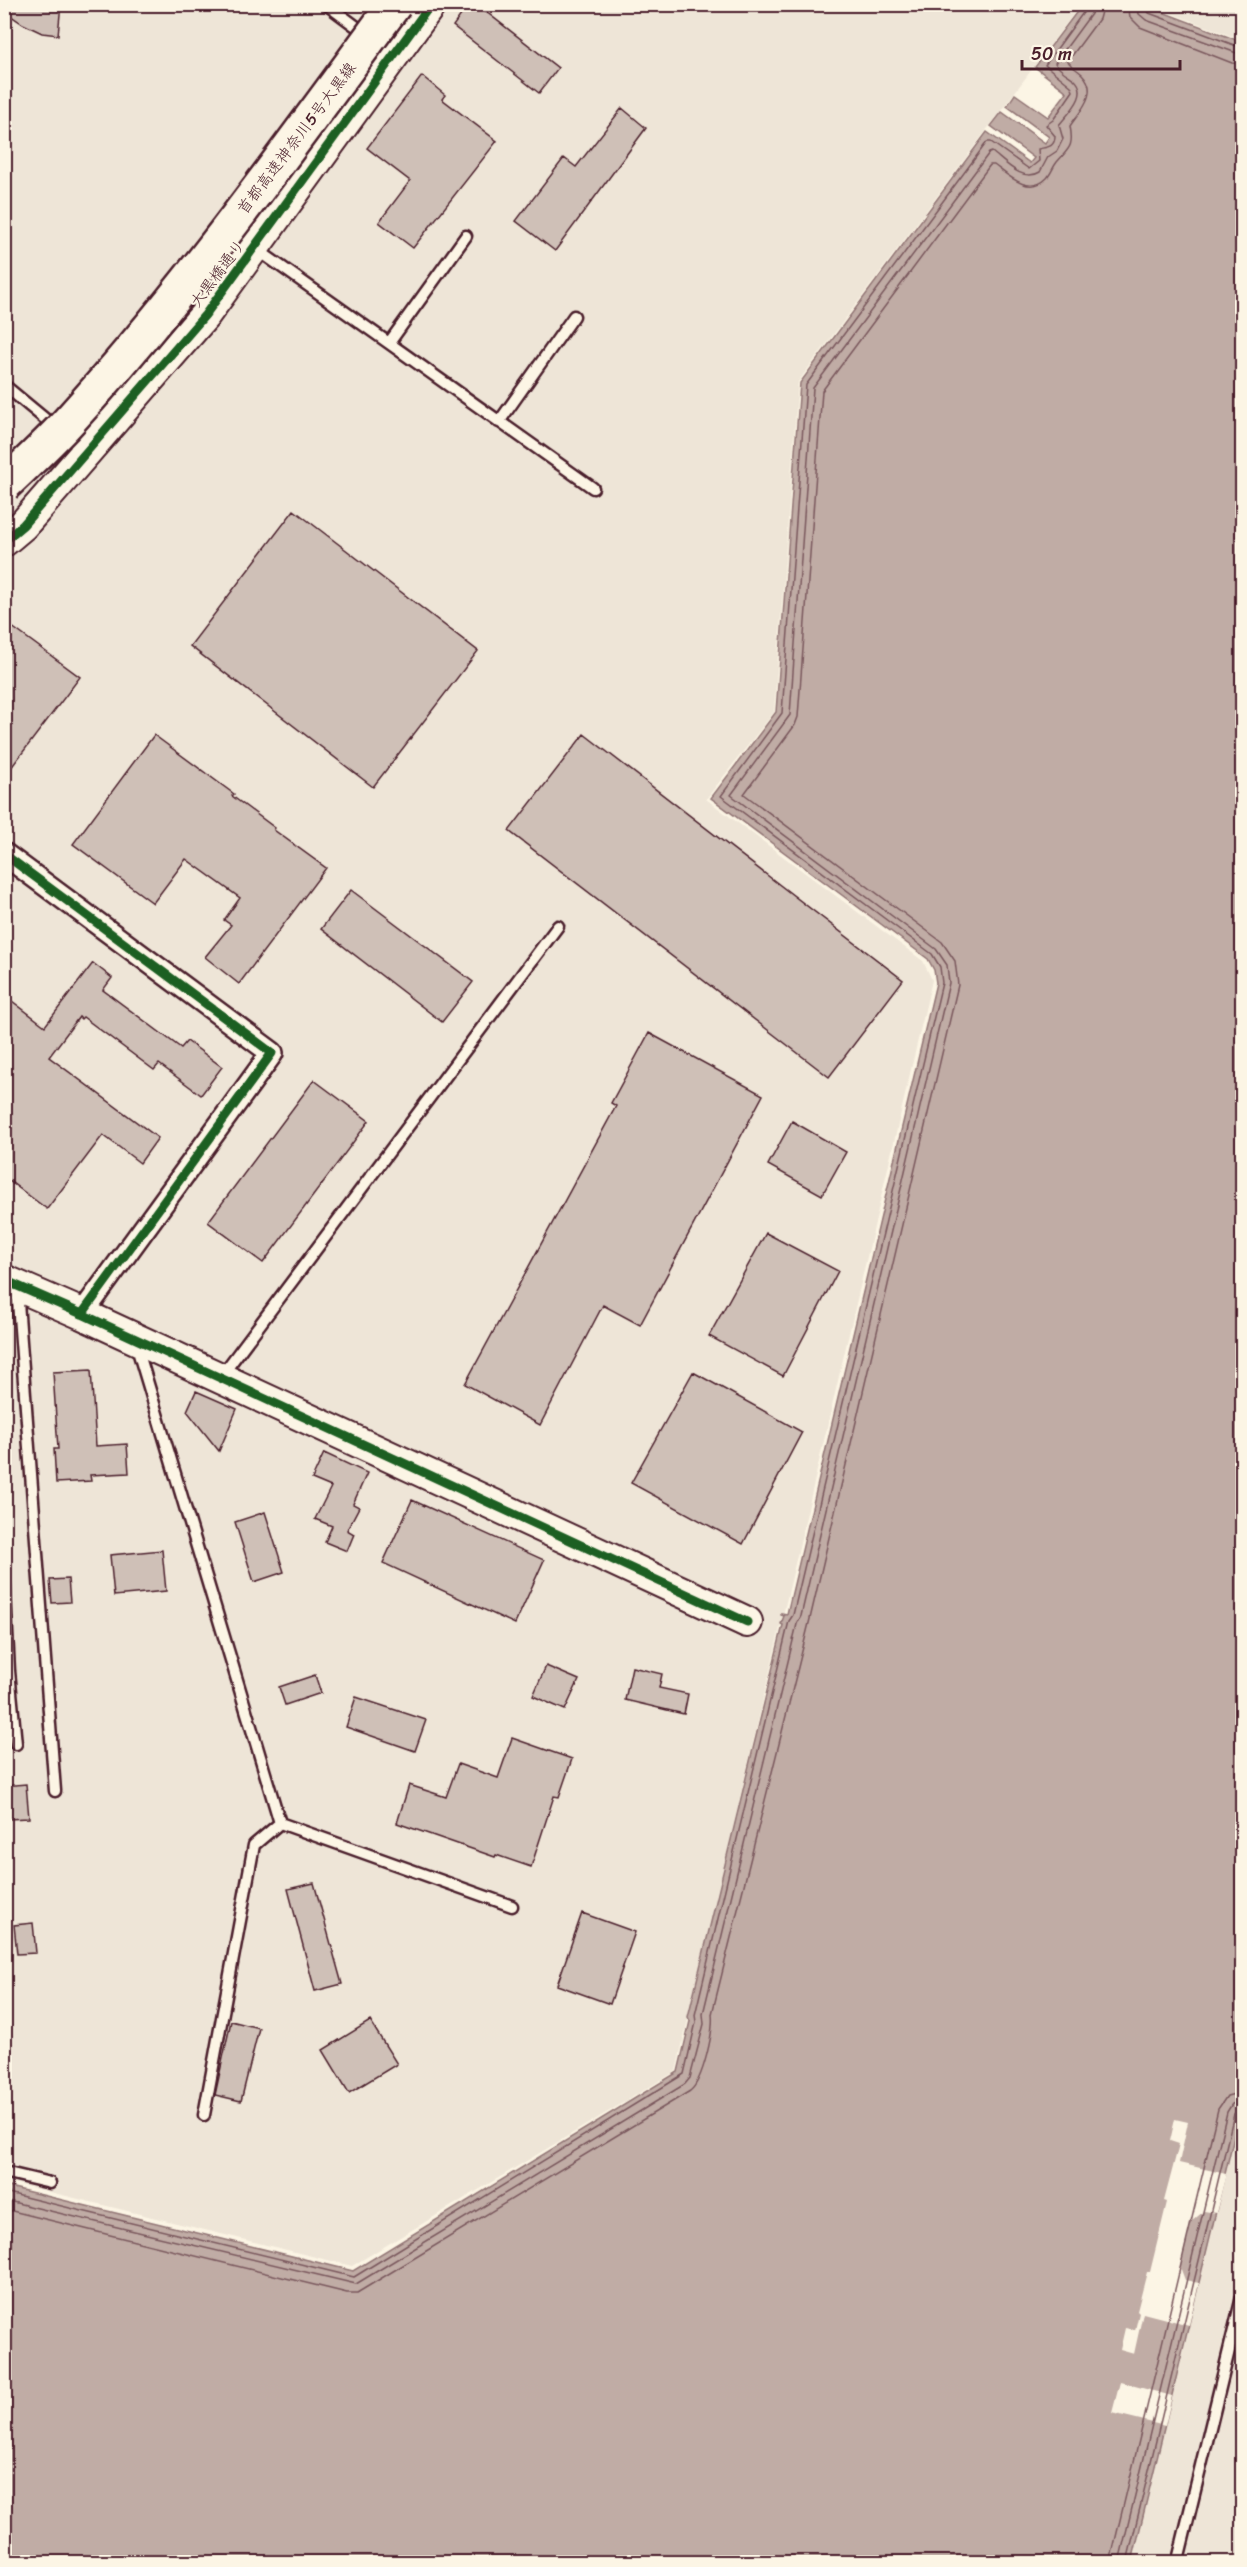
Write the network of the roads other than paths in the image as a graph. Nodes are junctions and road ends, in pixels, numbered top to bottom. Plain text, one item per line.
1 (326, 4) edge
2 (384, 4) edge
3 (395, 4) edge
4 (404, 4) edge
5 (430, 4) edge
6 (384, 48) junction
7 (466, 236) dead end
8 (255, 248) junction
9 (574, 316) dead end
10 (389, 344) junction
11 (4, 385) edge
12 (499, 422) junction
13 (76, 445) junction
14 (4, 471) edge
15 (4, 485) edge
16 (593, 488) dead end
17 (4, 497) edge
18 (4, 541) edge
19 (4, 854) edge
20 (558, 926) dead end
21 (11, 1283) edge
22 (82, 1314) junction
23 (135, 1338) junction
24 (220, 1378) junction
25 (4, 1571) edge
26 (747, 1622) dead end
27 (7, 1672) edge
28 (16, 1744) dead end
29 (56, 1791) dead end
30 (280, 1823) junction
31 (512, 1906) dead end
32 (204, 2115) dead end
33 (4, 2172) edge
34 (50, 2183) dead end
35 (1242, 2297) edge
36 (1180, 2562) edge

1 - 6 lane
2 - 14 highway, 首都高速神奈川5号大黒線
3 - 15 highway, 首都高速神奈川5号大黒線, bridge
4 - 6 street, 大黒橋通り
5 - 6 street, 大黒橋通り
6 - 8 street, 大黒橋通り
6 - 13 street, 大黒橋通り
7 - 10 lane
8 - 10 lane
8 - 13 street, 大黒橋通り
9 - 12 lane
10 - 12 lane
11 - 13 lane
12 - 16 lane
13 - 17 street, 大黒橋通り
13 - 18 street, 大黒橋通り
19 - 22 street
20 - 24 lane
21 - 22 street
21 - 29 lane
22 - 23 street
23 - 24 street
23 - 30 lane
24 - 26 street
25 - 27 lane
27 - 28 lane
30 - 31 lane
30 - 32 lane
33 - 34 lane
35 - 36 lane

